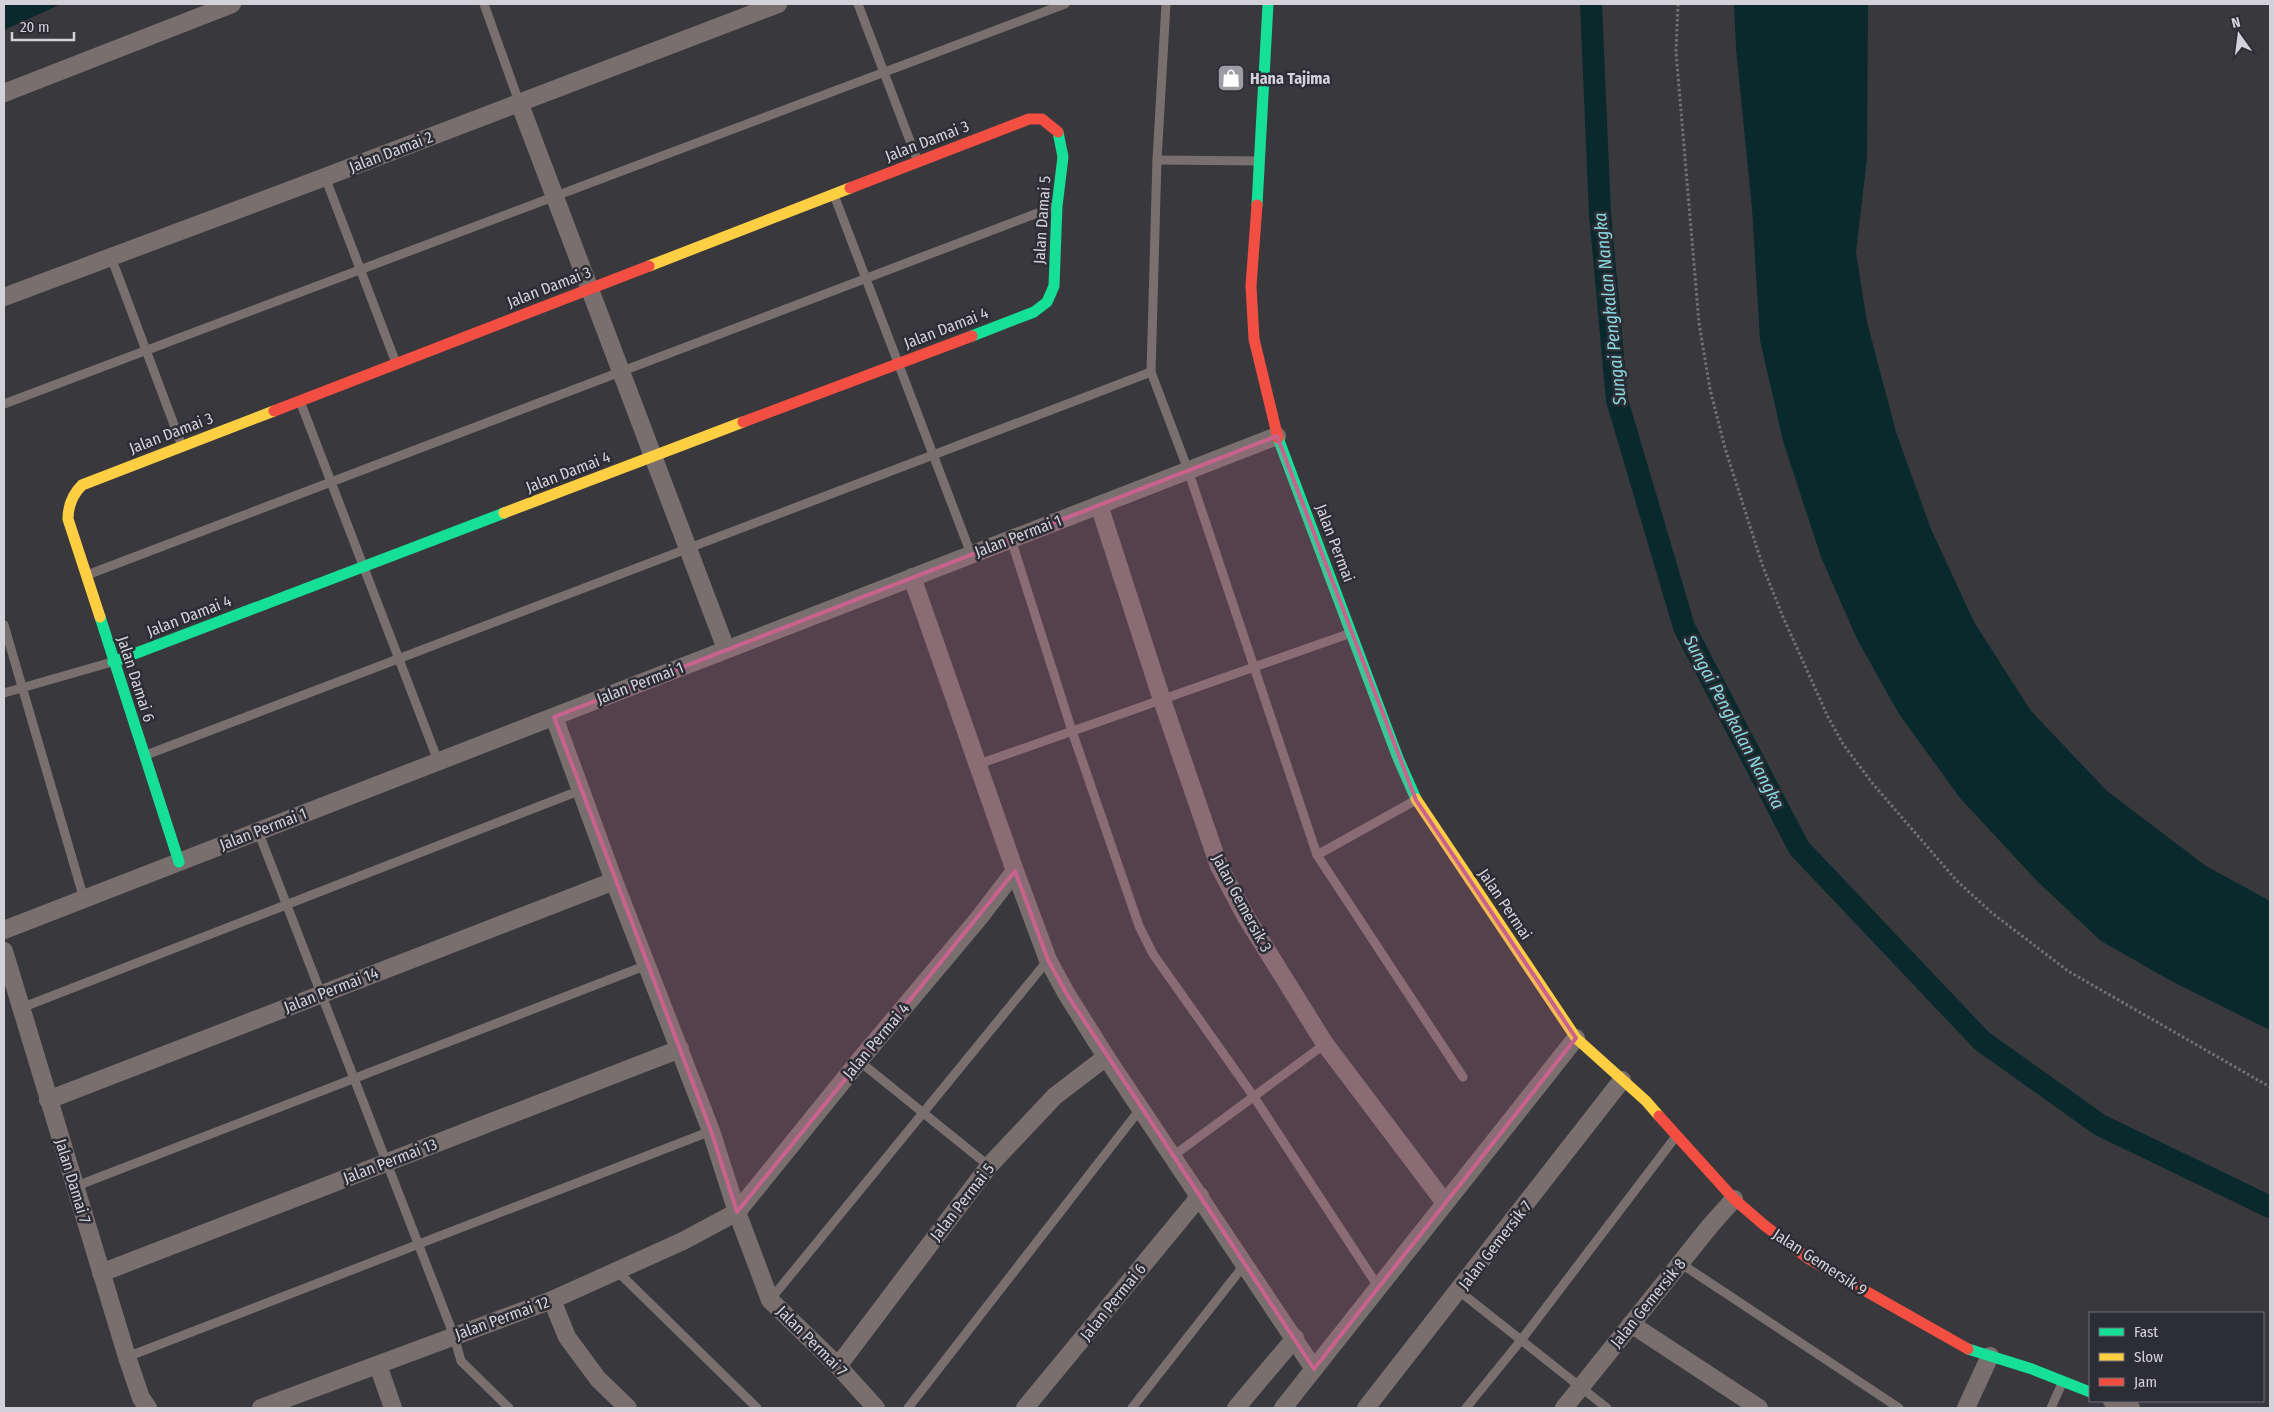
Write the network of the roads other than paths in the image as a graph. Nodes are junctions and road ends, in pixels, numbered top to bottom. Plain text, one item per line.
1 (232, 4) edge
2 (484, 4) edge
3 (778, 4) edge
4 (858, 4) edge
5 (1065, 4) edge
6 (1166, 4) edge
7 (1268, 4) edge
8 (884, 72) junction
9 (4, 93) edge
10 (519, 102) junction
11 (1052, 125) joint
12 (1157, 160) junction
13 (1261, 161) junction
14 (918, 162) junction
15 (325, 177) junction
16 (834, 194) junction
17 (555, 196) junction
18 (1056, 206) junction
19 (111, 257) junction
20 (360, 270) junction
21 (865, 279) junction
22 (590, 289) junction
23 (4, 297) edge
24 (1034, 312) joint
25 (146, 350) junction
26 (396, 364) junction
27 (898, 364) junction
28 (621, 372) junction
29 (1151, 372) junction
30 (300, 401) junction
31 (4, 404) edge
32 (1277, 436) junction
33 (183, 446) junction
34 (933, 455) junction
35 (653, 456) junction
36 (1188, 470) junction
37 (331, 482) junction
38 (67, 505) joint
39 (1099, 505) junction
40 (1011, 539) junction
41 (688, 548) junction
42 (971, 554) junction
43 (364, 567) junction
44 (86, 575) junction
45 (912, 577) junction
46 (4, 624) edge
47 (1351, 633) junction
48 (726, 649) junction
49 (399, 658) junction
50 (113, 662) junction
51 (1254, 667) junction
52 (23, 688) junction
53 (4, 694) edge
54 (1162, 700) junction
55 (554, 716) junction
56 (1072, 731) junction
57 (144, 756) junction
58 (438, 761) junction
59 (979, 764) junction
60 (581, 790) junction
61 (1416, 800) junction
62 (258, 831) junction
63 (1317, 855) junction
64 (179, 862) junction
65 (1015, 871) junction
66 (614, 881) junction
67 (84, 899) junction
68 (286, 904) junction
69 (4, 930) edge
70 (4, 952) edge
71 (1048, 960) junction
72 (647, 965) junction
73 (321, 994) junction
74 (21, 1008) junction
75 (1576, 1038) junction
76 (1325, 1044) junction
77 (680, 1049) junction
78 (1106, 1057) junction
79 (859, 1061) junction
80 (1463, 1077) dead end
81 (354, 1078) junction
82 (1622, 1080) junction
83 (1254, 1097) junction
84 (48, 1100) junction
85 (1141, 1108) junction
86 (924, 1113) junction
87 (711, 1131) junction
88 (1677, 1135) junction
89 (1173, 1156) junction
90 (387, 1162) junction
91 (988, 1166) junction
92 (74, 1187) junction
93 (1200, 1196) junction
94 (1734, 1199) junction
95 (1445, 1203) junction
96 (737, 1212) junction
97 (419, 1244) junction
98 (1680, 1263) junction
99 (1245, 1264) junction
100 (617, 1271) junction
101 (101, 1273) junction
102 (1379, 1288) junction
103 (1459, 1291) junction
104 (552, 1300) junction
105 (770, 1300) junction
106 (1631, 1324) junction
107 (454, 1336) junction
108 (1295, 1338) junction
109 (1522, 1339) junction
110 (1990, 1356) junction
111 (127, 1357) junction
112 (378, 1364) junction
113 (838, 1366) junction
114 (1314, 1369) junction
115 (2063, 1381) junction
116 (1580, 1388) junction
117 (2089, 1392) edge
118 (2115, 1402) edge
119 (148, 1408) edge
120 (262, 1408) edge
121 (393, 1408) edge
122 (509, 1408) edge
123 (628, 1408) edge
124 (757, 1408) edge
125 (876, 1408) edge
126 (908, 1408) edge
127 (1025, 1408) edge
128 (1132, 1408) edge
129 (1236, 1408) edge
130 (1283, 1408) edge
131 (1366, 1408) edge
132 (1466, 1408) edge
133 (1564, 1408) edge
134 (1607, 1408) edge
135 (1759, 1408) edge
136 (1898, 1408) edge
137 (1966, 1408) edge
138 (2051, 1408) edge
139 (2131, 1408) edge

1 - 9 street
2 - 10 lane
3 - 10 street, Jalan Damai 2
4 - 8 lane
5 - 8 lane
6 - 12 lane
7 - 13 street, Jalan Permai
8 - 14 lane
8 - 17 lane
10 - 15 street, Jalan Damai 2
10 - 17 street
11 - 14 street, Jalan Damai 3
11 - 18 street, Jalan Damai 5
12 - 13 lane
12 - 29 lane
13 - 32 street, Jalan Permai
14 - 16 street, Jalan Damai 3
15 - 19 street, Jalan Damai 2
15 - 20 lane
16 - 21 lane
16 - 22 street, Jalan Damai 3
17 - 20 lane
17 - 22 street
18 - 21 lane
18 - 24 street, Jalan Damai 5
19 - 23 street, Jalan Damai 2
19 - 25 lane
20 - 25 lane
20 - 26 lane
21 - 27 lane
21 - 28 lane
22 - 26 street, Jalan Damai 3
22 - 28 street
24 - 27 street, Jalan Damai 4
25 - 31 lane
25 - 33 lane
26 - 30 street, Jalan Damai 3
27 - 34 lane
27 - 35 street, Jalan Damai 4
28 - 35 street
28 - 37 lane
29 - 34 lane
29 - 36 lane
30 - 33 street, Jalan Damai 3
30 - 37 lane
32 - 36 street, Jalan Permai 1
32 - 47 street, Jalan Permai
33 - 38 street, Jalan Damai 3
34 - 41 lane
34 - 42 lane
35 - 41 street
35 - 43 street, Jalan Damai 4
36 - 39 street, Jalan Permai 1
36 - 51 lane
37 - 43 lane
37 - 44 lane
38 - 44 street, Jalan Damai 6
39 - 40 street, Jalan Permai 1
39 - 54 street, Jalan Gemersik 3
40 - 42 street, Jalan Permai 1
40 - 56 lane
41 - 48 street
41 - 49 lane
42 - 45 street, Jalan Permai 1
43 - 49 lane
43 - 50 street, Jalan Damai 4
44 - 50 street, Jalan Damai 6
45 - 48 street, Jalan Permai 1
45 - 59 street
46 - 52 lane
47 - 51 lane
47 - 61 street, Jalan Permai
48 - 55 street, Jalan Permai 1
49 - 57 lane
49 - 58 lane
50 - 52 lane
50 - 57 street, Jalan Damai 6
51 - 54 lane
51 - 63 lane
52 - 53 lane
52 - 67 lane
54 - 56 lane
54 - 76 street, Jalan Gemersik 3
55 - 58 street, Jalan Permai 1
55 - 60 street, Jalan Permai 7
56 - 59 lane
56 - 83 lane
57 - 64 street, Jalan Damai 6
58 - 62 street, Jalan Permai 1
59 - 65 street
60 - 66 street, Jalan Permai 7
60 - 68 lane
61 - 63 lane
61 - 75 street, Jalan Permai
62 - 64 street, Jalan Permai 1
62 - 68 lane
63 - 80 lane
64 - 67 street, Jalan Permai 1
65 - 71 street
65 - 79 street, Jalan Permai 4
66 - 72 street, Jalan Permai 7
66 - 73 street, Jalan Permai 14
67 - 69 street, Jalan Permai 1
68 - 73 lane
68 - 74 lane
70 - 74 street, Jalan Damai 7
71 - 78 street
71 - 86 lane
72 - 77 street, Jalan Permai 7
72 - 81 lane
73 - 81 lane
73 - 84 street, Jalan Permai 14
74 - 84 street, Jalan Damai 7
75 - 82 street, Jalan Gemersik 9
75 - 95 street
76 - 83 lane
76 - 95 street, Jalan Gemersik 3
77 - 87 street, Jalan Permai 7
77 - 90 street, Jalan Permai 13
78 - 85 street
78 - 91 street, Jalan Permai 5
79 - 86 lane
79 - 96 street, Jalan Permai 4
81 - 90 lane
81 - 92 lane
82 - 88 street, Jalan Gemersik 9
82 - 103 street, Jalan Gemersik 7
83 - 89 lane
83 - 102 lane
84 - 92 street, Jalan Damai 7
85 - 89 street
85 - 126 lane
86 - 91 lane
86 - 105 lane
87 - 96 street, Jalan Permai 7
87 - 97 lane
88 - 94 street, Jalan Gemersik 9
88 - 109 lane
89 - 93 street
90 - 97 lane
90 - 101 street, Jalan Permai 13
91 - 113 street, Jalan Permai 5
92 - 101 street, Jalan Damai 7
93 - 99 street
93 - 127 street, Jalan Permai 6
94 - 98 street, Jalan Gemersik 8
94 - 110 street, Jalan Gemersik 9
95 - 102 street
96 - 100 street, Jalan Permai 12
96 - 105 street, Jalan Permai 7
97 - 107 lane
97 - 111 lane
98 - 106 street, Jalan Gemersik 8
98 - 136 lane
99 - 108 street
99 - 128 lane
100 - 104 street, Jalan Permai 12
100 - 124 lane
101 - 111 street, Jalan Damai 7
102 - 114 street
103 - 109 lane
103 - 131 street, Jalan Gemersik 7
104 - 107 street, Jalan Permai 12
104 - 123 street
105 - 113 street, Jalan Permai 7
106 - 116 street, Jalan Gemersik 8
106 - 135 street
107 - 112 street, Jalan Permai 12
107 - 122 lane
108 - 114 street
108 - 129 street
109 - 116 lane
109 - 132 lane
110 - 115 street, Jalan Gemersik 9
110 - 137 street
111 - 119 street, Jalan Damai 7
112 - 120 street, Jalan Permai 12
112 - 121 street
113 - 125 street, Jalan Permai 7
114 - 130 street
115 - 117 street, Jalan Gemersik 9
115 - 138 lane
116 - 133 street, Jalan Gemersik 8
116 - 134 lane
118 - 139 street

